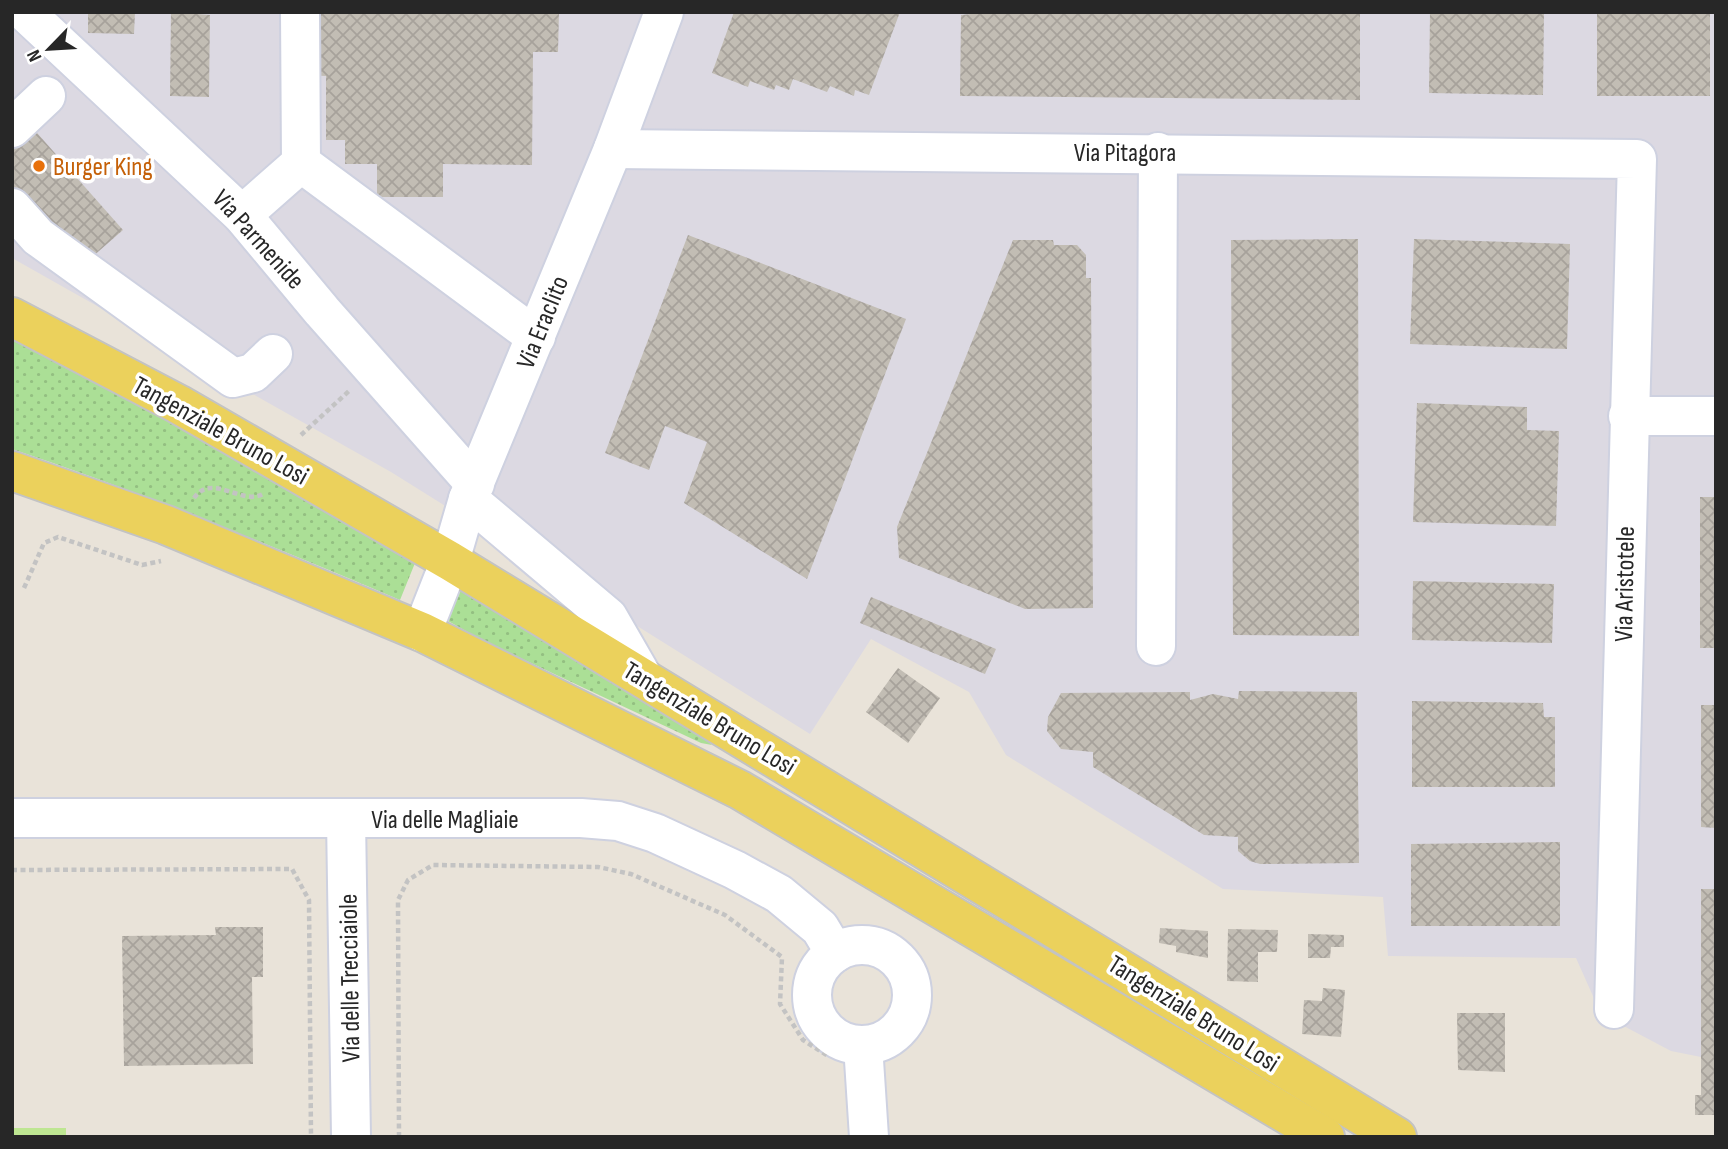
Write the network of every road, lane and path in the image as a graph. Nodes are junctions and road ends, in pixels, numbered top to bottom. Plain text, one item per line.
1 (25, 12) edge
2 (300, 12) edge
3 (664, 12) edge
4 (46, 96) dead end
5 (12, 128) edge
6 (613, 149) junction
7 (1158, 152) junction
8 (1637, 159) joint
9 (301, 163) junction
10 (12, 208) edge
11 (242, 215) junction
12 (12, 317) edge
13 (536, 337) junction
14 (273, 354) dead end
15 (1628, 416) junction
16 (1716, 416) edge
17 (12, 471) edge
18 (471, 491) junction
19 (450, 561) junction
20 (422, 632) junction
21 (1156, 646) dead end
22 (642, 676) junction
23 (12, 818) edge
24 (346, 819) junction
25 (12, 870) edge
26 (835, 953) junction
27 (1614, 1009) dead end
28 (850, 1053) junction
29 (311, 1137) edge
30 (351, 1137) edge
31 (399, 1137) edge
32 (869, 1137) edge
33 (1325, 1137) edge
34 (1397, 1137) edge

1 - 11 street, Via Parmenide
2 - 9 street
3 - 6 street, Via Eraclito
4 - 5 street
6 - 7 street, Via Pitagora
6 - 13 street, Via Eraclito
7 - 8 street, Via Pitagora
7 - 21 street
8 - 15 street, Via Aristotele
9 - 11 street
9 - 13 street
10 - 14 street
11 - 18 street, Via Parmenide
12 - 19 main road, Tangenziale Bruno Losi
13 - 18 street, Via Eraclito
15 - 16 street
15 - 27 street, Via Aristotele
17 - 20 main road, Tangenziale Bruno Losi
18 - 19 street, Via Eraclito
18 - 22 street, Via Parmenide
19 - 20 street, Via Eraclito
19 - 22 main road, Tangenziale Bruno Losi
20 - 33 main road, Tangenziale Bruno Losi
22 - 34 main road, Tangenziale Bruno Losi
23 - 24 street, Via delle Magliaie
24 - 26 street, Via delle Magliaie
24 - 30 street, Via delle Trecciaiole
25 - 29 path
26 - 28 street
26 - 28 street
28 - 31 path
28 - 32 street

